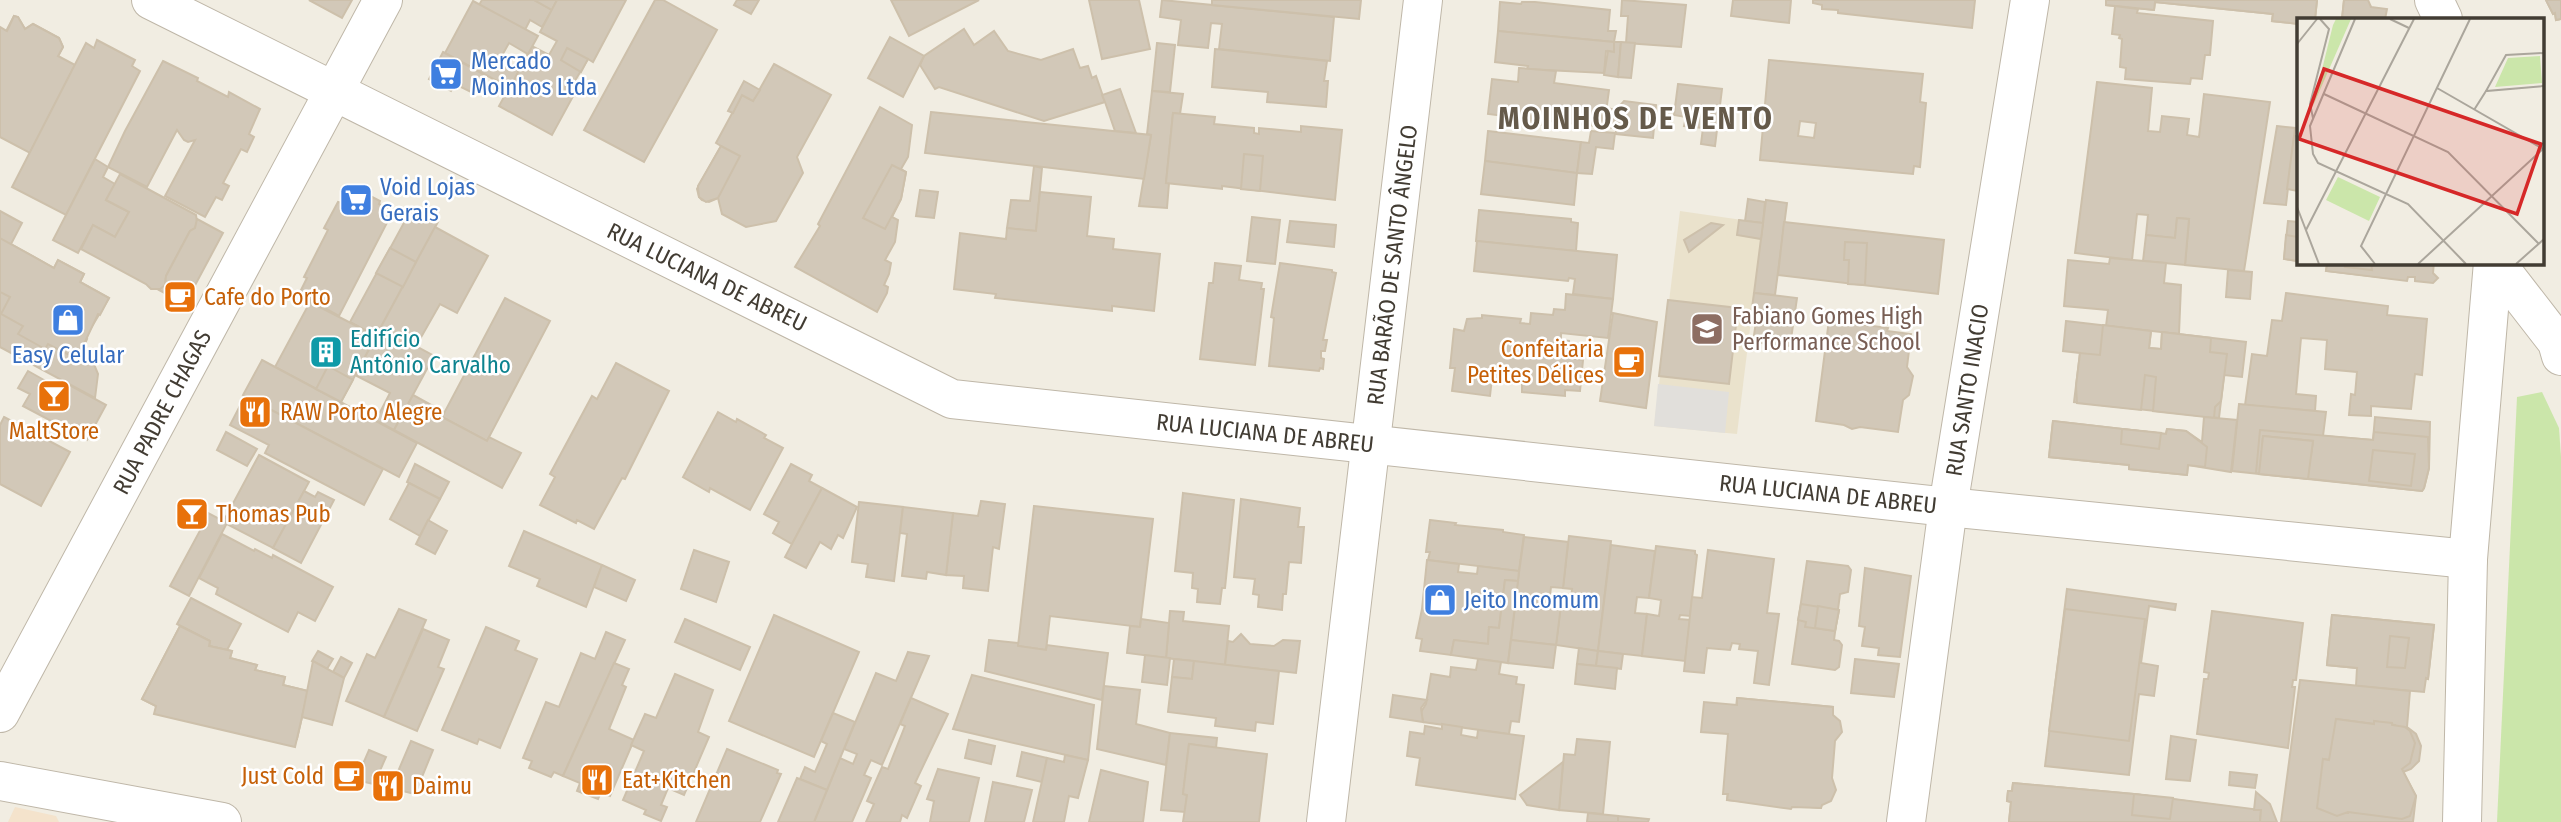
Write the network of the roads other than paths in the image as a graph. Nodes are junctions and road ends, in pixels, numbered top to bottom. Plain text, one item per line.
1 (151, 0) edge
2 (383, 0) edge
3 (1423, 0) edge
4 (2030, 0) edge
5 (2434, 0) edge
6 (2443, 18) edge
7 (334, 91) junction
8 (2494, 264) edge
9 (2496, 264) edge
10 (2561, 356) edge
11 (1371, 444) junction
12 (1948, 507) junction
13 (2468, 559) junction
14 (0, 713) edge
15 (0, 782) edge
16 (222, 822) edge
17 (1326, 822) edge
18 (1906, 822) edge
19 (2462, 822) edge

1 - 7 street, RUA LUCIANA DE ABREU
2 - 7 street, RUA PADRE CHAGAS
3 - 11 street, RUA BARÃO DE SANTO ÂNGELO
4 - 12 street, RUA SANTO INACIO
5 - 6 street
7 - 11 street, RUA LUCIANA DE ABREU
7 - 14 street, RUA PADRE CHAGAS
8 - 13 street
9 - 10 street
11 - 12 street, RUA LUCIANA DE ABREU
11 - 17 street, RUA BARÃO DE SANTO ÂNGELO
12 - 13 street, RUA LUCIANA DE ABREU
12 - 18 street, RUA SANTO INACIO
13 - 19 street
15 - 16 street

